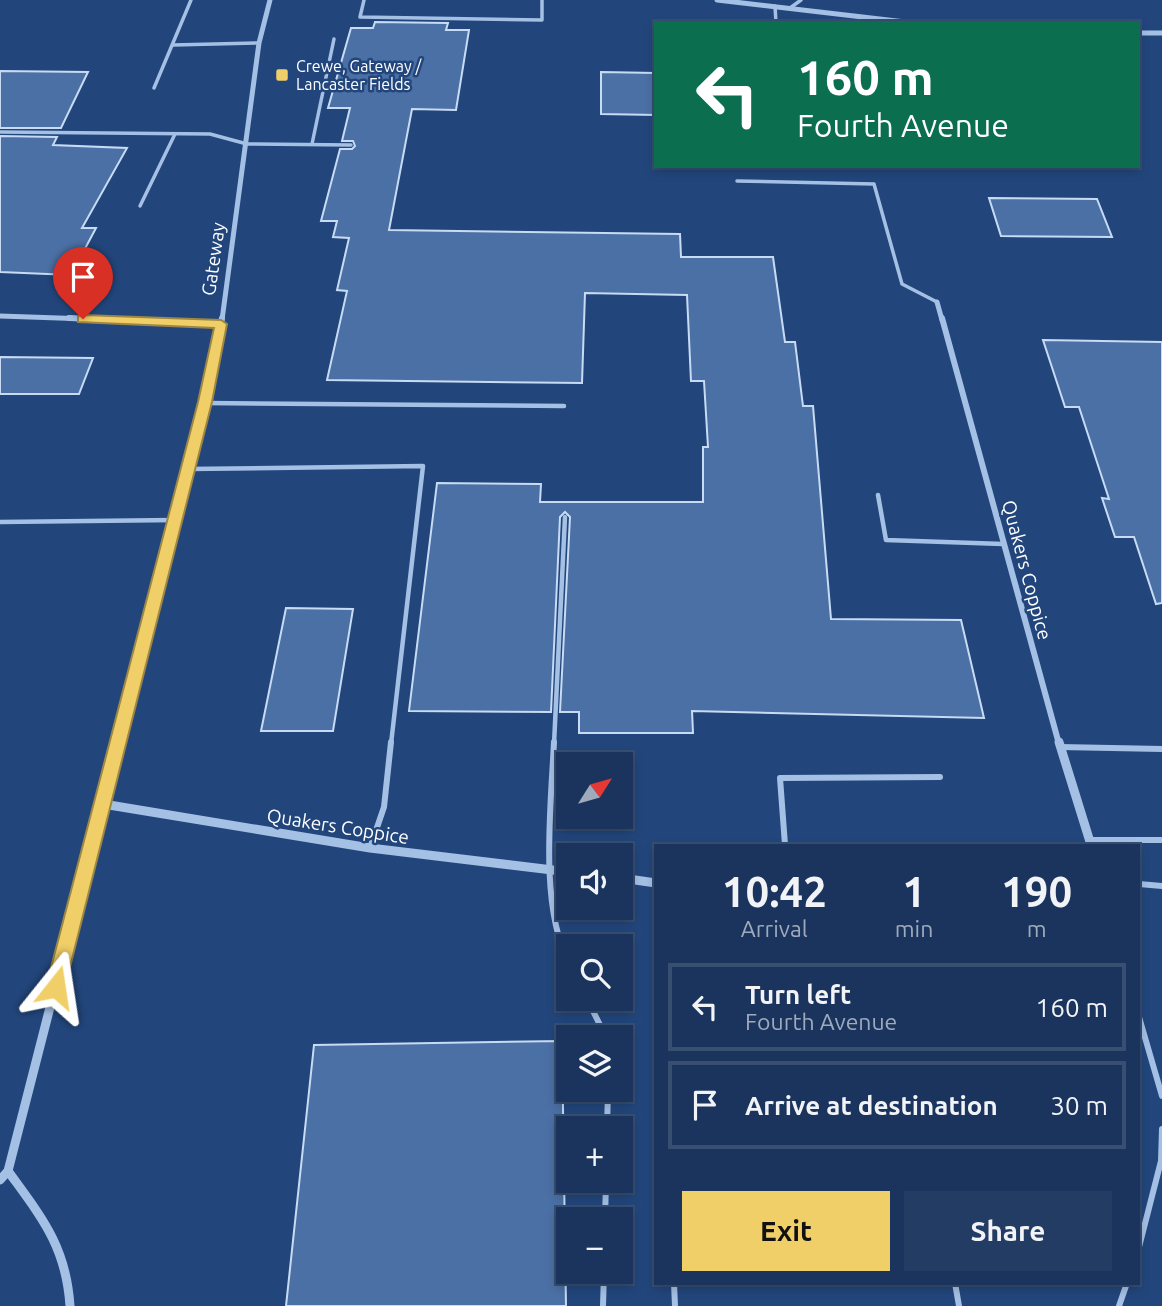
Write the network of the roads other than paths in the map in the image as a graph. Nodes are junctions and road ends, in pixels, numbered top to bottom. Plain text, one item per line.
1 (191, 0) edge
2 (270, 0) edge
3 (364, 0) edge
4 (542, 0) edge
5 (717, 0) edge
6 (801, 0) edge
7 (775, 6) junction
8 (790, 8) junction
9 (776, 21) edge
10 (897, 21) edge
11 (1140, 33) edge
12 (1162, 33) edge
13 (334, 39) dead end
14 (259, 43) junction
15 (173, 45) junction
16 (155, 88) dead end
17 (0, 132) edge
18 (175, 134) junction
19 (247, 144) junction
20 (312, 144) junction
21 (351, 145) dead end
22 (737, 181) dead end
23 (140, 206) dead end
24 (937, 302) joint
25 (0, 316) edge
26 (221, 324) junction
27 (205, 402) junction
28 (564, 406) dead end
29 (188, 469) junction
30 (878, 495) dead end
31 (565, 517) dead end
32 (175, 520) junction
33 (0, 522) edge
34 (1003, 544) junction
35 (1060, 747) junction
36 (1162, 750) edge
37 (940, 777) dead end
38 (103, 804) junction
39 (1162, 840) edge
40 (1091, 843) edge
41 (786, 844) edge
42 (370, 848) junction
43 (548, 869) junction
44 (556, 870) edge
45 (633, 880) edge
46 (654, 883) edge
47 (1140, 884) edge
48 (1162, 886) edge
49 (559, 934) edge
50 (1140, 1020) edge
51 (1162, 1096) edge
52 (1162, 1129) edge
53 (8, 1171) junction
54 (0, 1180) edge
55 (1140, 1243) edge
56 (604, 1284) edge
57 (674, 1285) edge
58 (955, 1285) edge
59 (1126, 1285) edge
60 (70, 1306) edge
61 (603, 1306) edge
62 (675, 1306) edge
63 (959, 1306) edge
64 (1119, 1306) edge

1 - 15 lane
2 - 14 street, Gateway
3 - 4 lane
5 - 7 street
6 - 8 lane
7 - 8 street
7 - 9 lane
8 - 10 street
11 - 12 street
13 - 20 lane
14 - 15 lane
14 - 19 street, Gateway
15 - 16 lane
17 - 18 lane
18 - 19 lane
18 - 23 lane
19 - 20 lane
19 - 26 street, Gateway
20 - 21 lane
22 - 24 lane
24 - 34 street, Quakers Coppice
25 - 26 street
26 - 27 street, Gateway
27 - 28 lane
27 - 29 street, Gateway
29 - 32 street, Gateway
29 - 42 lane
30 - 34 lane
31 - 43 lane
32 - 33 lane
32 - 38 street, Gateway
34 - 35 street, Quakers Coppice
35 - 36 lane
35 - 40 street, Quakers Coppice
37 - 41 lane
38 - 42 street, Quakers Coppice
38 - 53 street, Gateway
39 - 40 lane
42 - 43 street, Quakers Coppice
43 - 44 street, Quakers Coppice
43 - 49 lane
45 - 46 street
47 - 48 lane
50 - 51 lane
52 - 55 lane
53 - 54 street, Gateway
53 - 60 street
56 - 61 lane
57 - 62 lane
58 - 63 lane
59 - 64 lane

